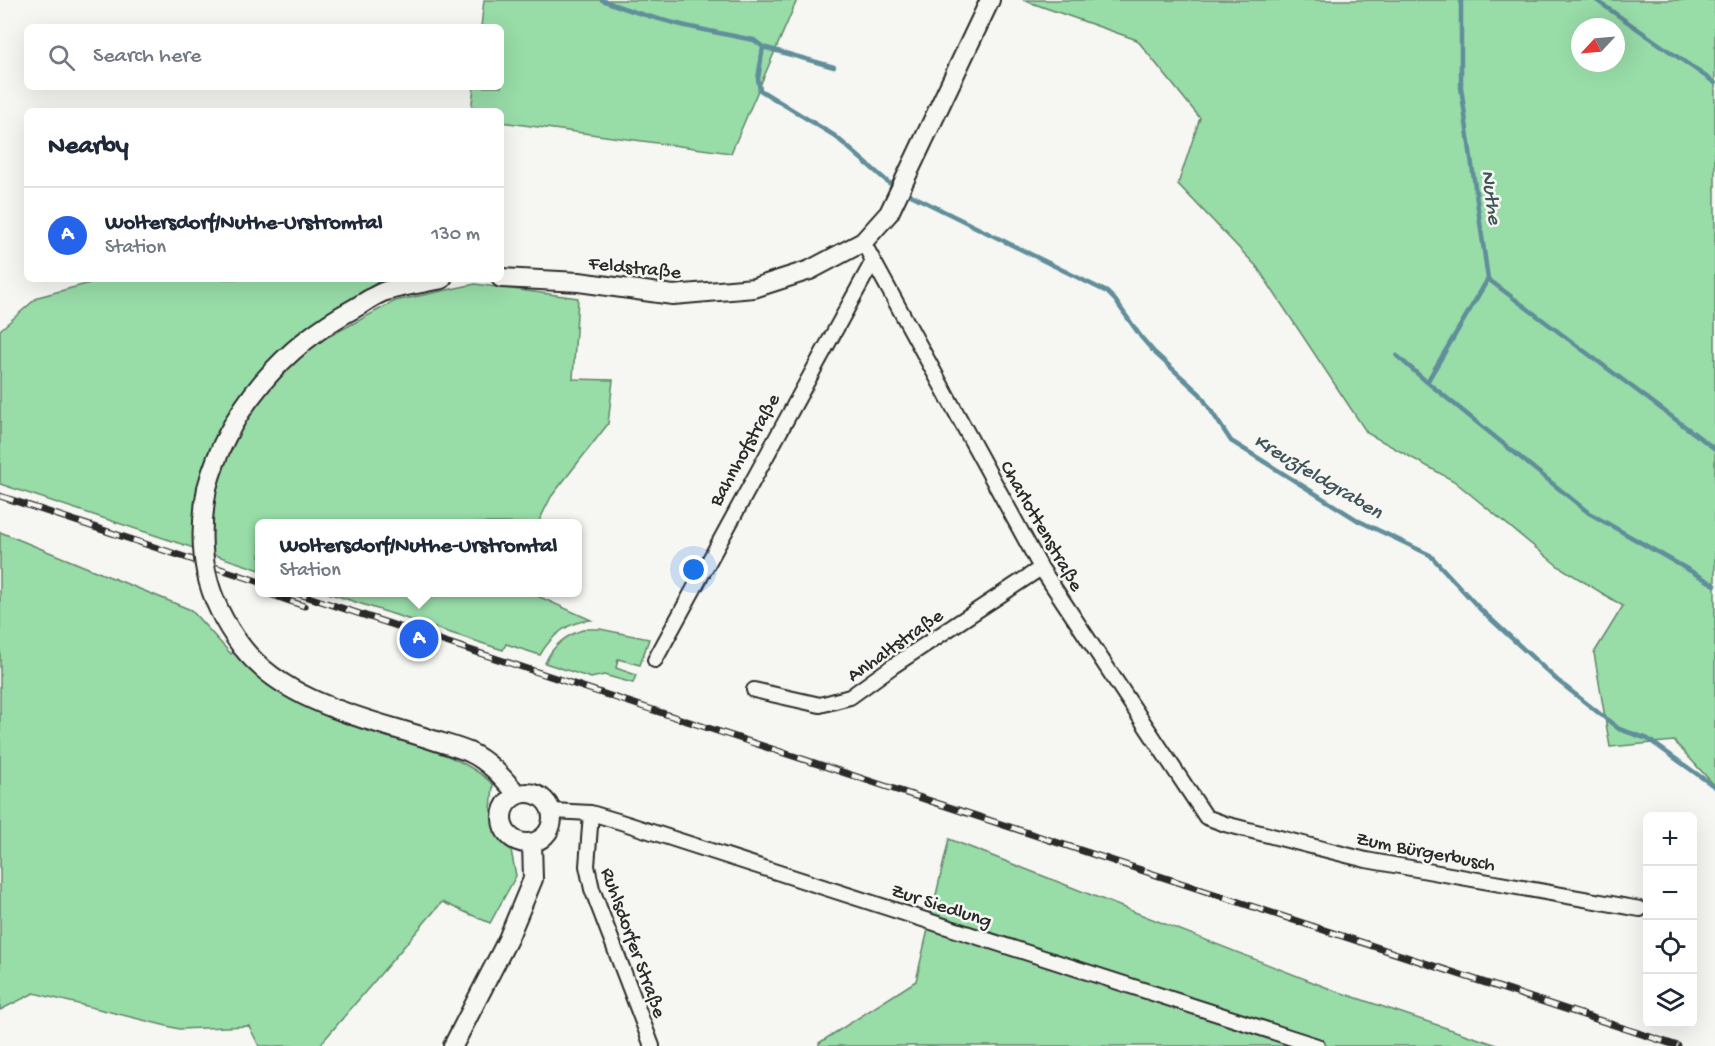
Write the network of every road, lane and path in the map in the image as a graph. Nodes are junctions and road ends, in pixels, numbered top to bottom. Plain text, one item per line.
1 (990, 0) edge
2 (863, 242) junction
3 (873, 261) junction
4 (504, 278) edge
5 (428, 282) edge
6 (1041, 568) junction
7 (655, 660) dead end
8 (754, 690) dead end
9 (518, 794) junction
10 (552, 811) junction
11 (591, 813) junction
12 (1206, 817) joint
13 (532, 843) junction
14 (1641, 909) dead end
15 (1301, 1042) edge
16 (453, 1046) edge
17 (652, 1046) edge
18 (1317, 1046) edge

1 - 2 street
2 - 3 street, Charlottenstraße
2 - 4 street, Feldstraße
3 - 6 street, Charlottenstraße
3 - 7 street, Bahnhofstraße
5 - 9 street, bridge
6 - 8 street, Anhaltstraße
6 - 12 street, Charlottenstraße
9 - 10 street
9 - 13 street
10 - 11 street, Zur Siedlung
10 - 13 street
11 - 15 street, Zur Siedlung
11 - 17 street, Ruhlsdorfer Straße
12 - 14 street, Zum Bürgerbusch
13 - 16 street
15 - 18 street, Zur Siedlung

